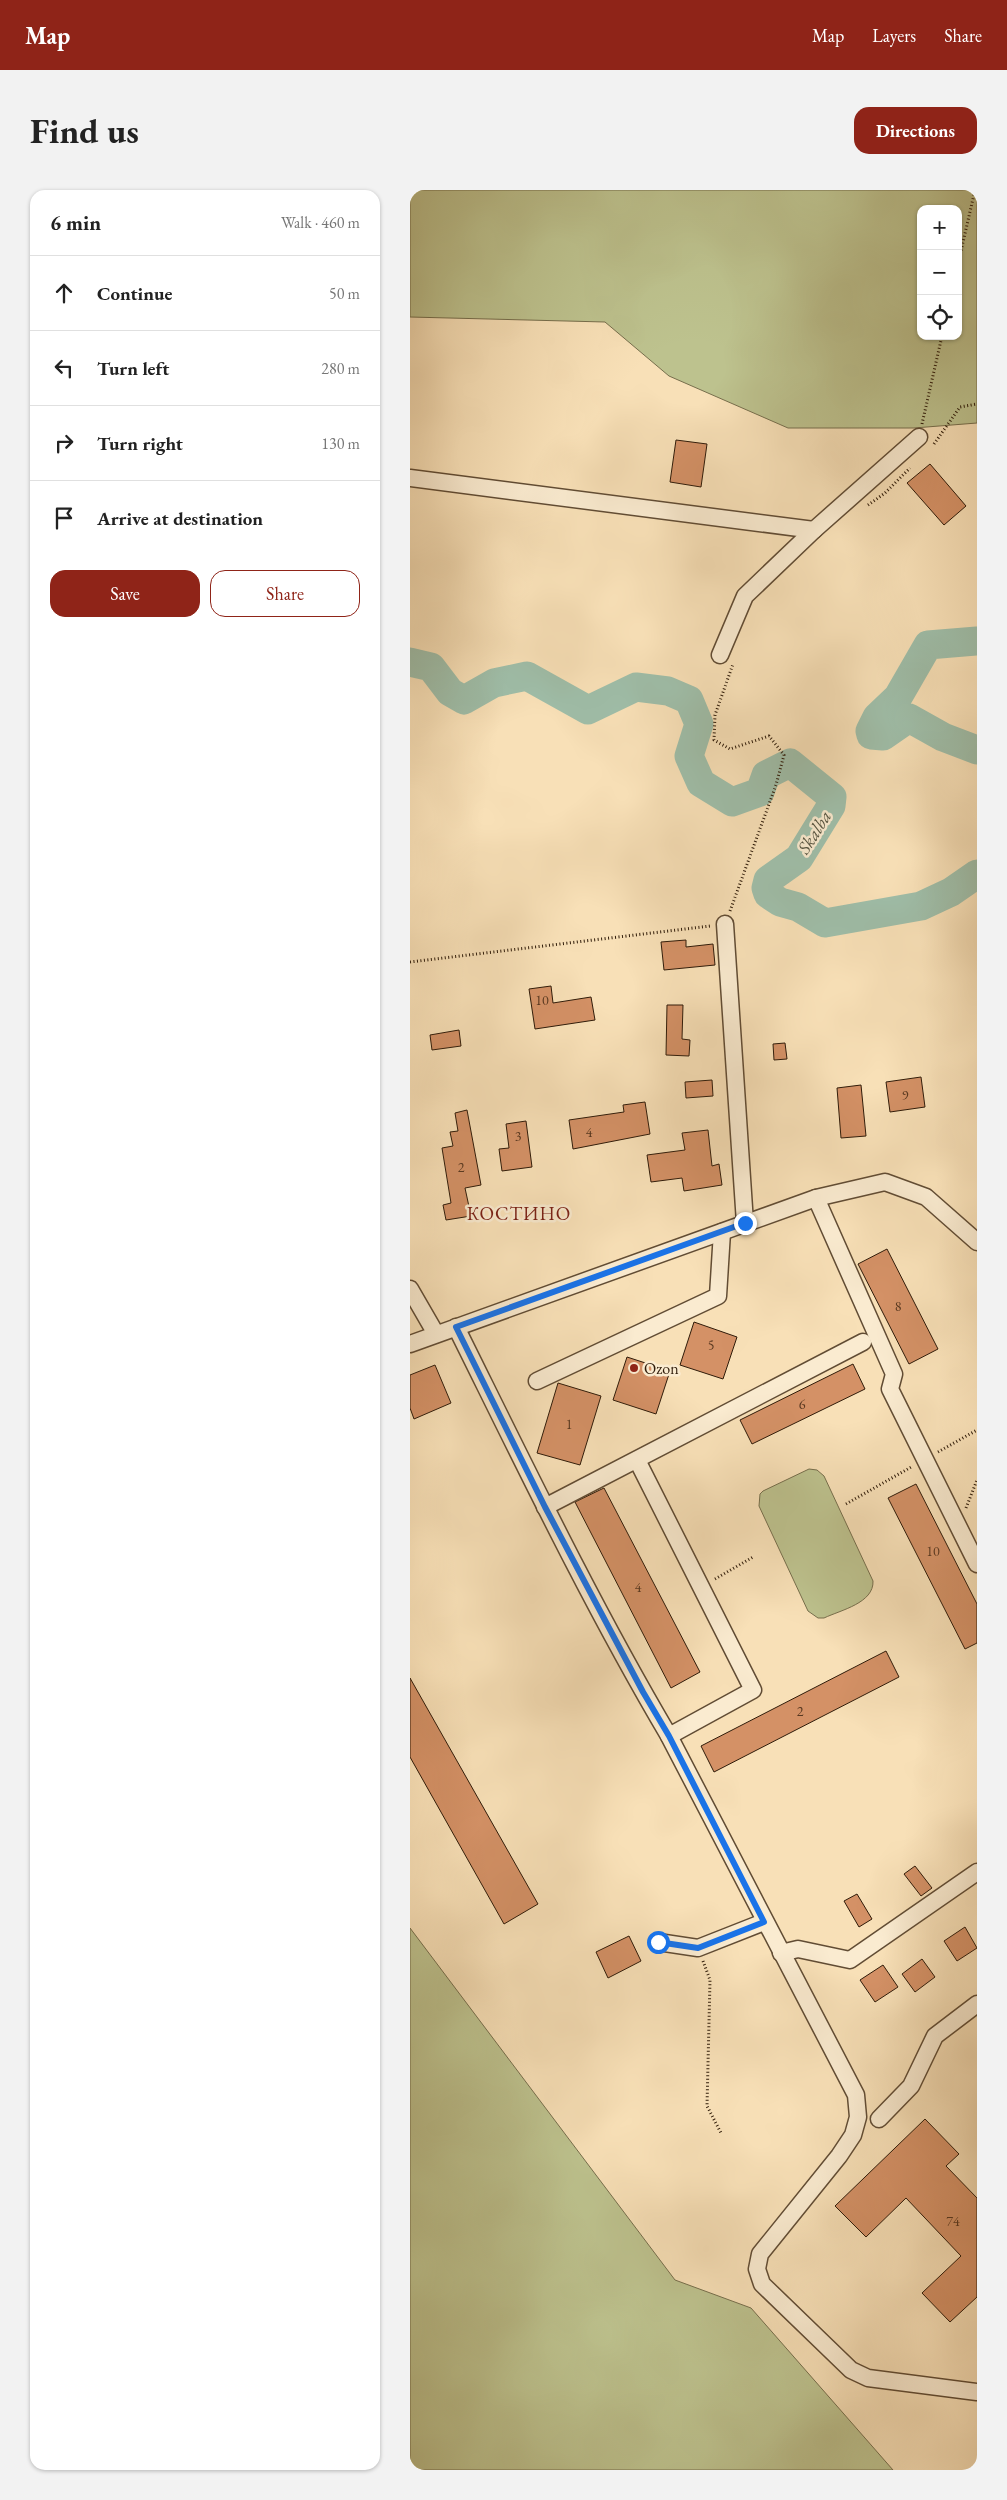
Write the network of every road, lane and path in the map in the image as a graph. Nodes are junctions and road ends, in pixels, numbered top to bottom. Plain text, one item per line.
1 (975, 190) edge
2 (961, 250) edge
3 (941, 340) edge
4 (977, 404) edge
5 (925, 443) junction
6 (911, 467) dead end
7 (410, 478) edge
8 (862, 510) dead end
9 (814, 530) junction
10 (728, 658) joint
11 (725, 924) junction
12 (410, 962) edge
13 (816, 1198) junction
14 (745, 1223) junction
15 (722, 1232) junction
16 (977, 1242) edge
17 (410, 1289) edge
18 (456, 1327) junction
19 (436, 1334) junction
20 (863, 1342) dead end
21 (410, 1344) edge
22 (537, 1381) dead end
23 (637, 1460) junction
24 (977, 1480) edge
25 (545, 1507) junction
26 (958, 1529) junction
27 (753, 1557) dead end
28 (977, 1564) edge
29 (701, 1587) junction
30 (669, 1736) junction
31 (977, 1872) edge
32 (764, 1922) junction
33 (658, 1942) dead end
34 (698, 1948) junction
35 (781, 1953) junction
36 (977, 2004) edge
37 (879, 2119) dead end
38 (722, 2133) dead end
39 (977, 2392) edge

1 - 2 path
3 - 5 path
4 - 5 path
5 - 9 street
6 - 8 path
7 - 9 street
9 - 10 street
10 - 11 path
11 - 12 path
11 - 14 street
13 - 14 street
13 - 16 street
13 - 26 street
14 - 15 street
15 - 18 street
15 - 22 street
17 - 19 street
18 - 19 street
18 - 25 street
19 - 21 street
20 - 23 street
23 - 25 street
23 - 29 street
24 - 26 path
25 - 30 street
26 - 28 street
27 - 29 path
29 - 30 street
30 - 32 street
31 - 35 street
32 - 34 street
32 - 35 street
33 - 34 street
34 - 38 path
35 - 39 street
36 - 37 street

